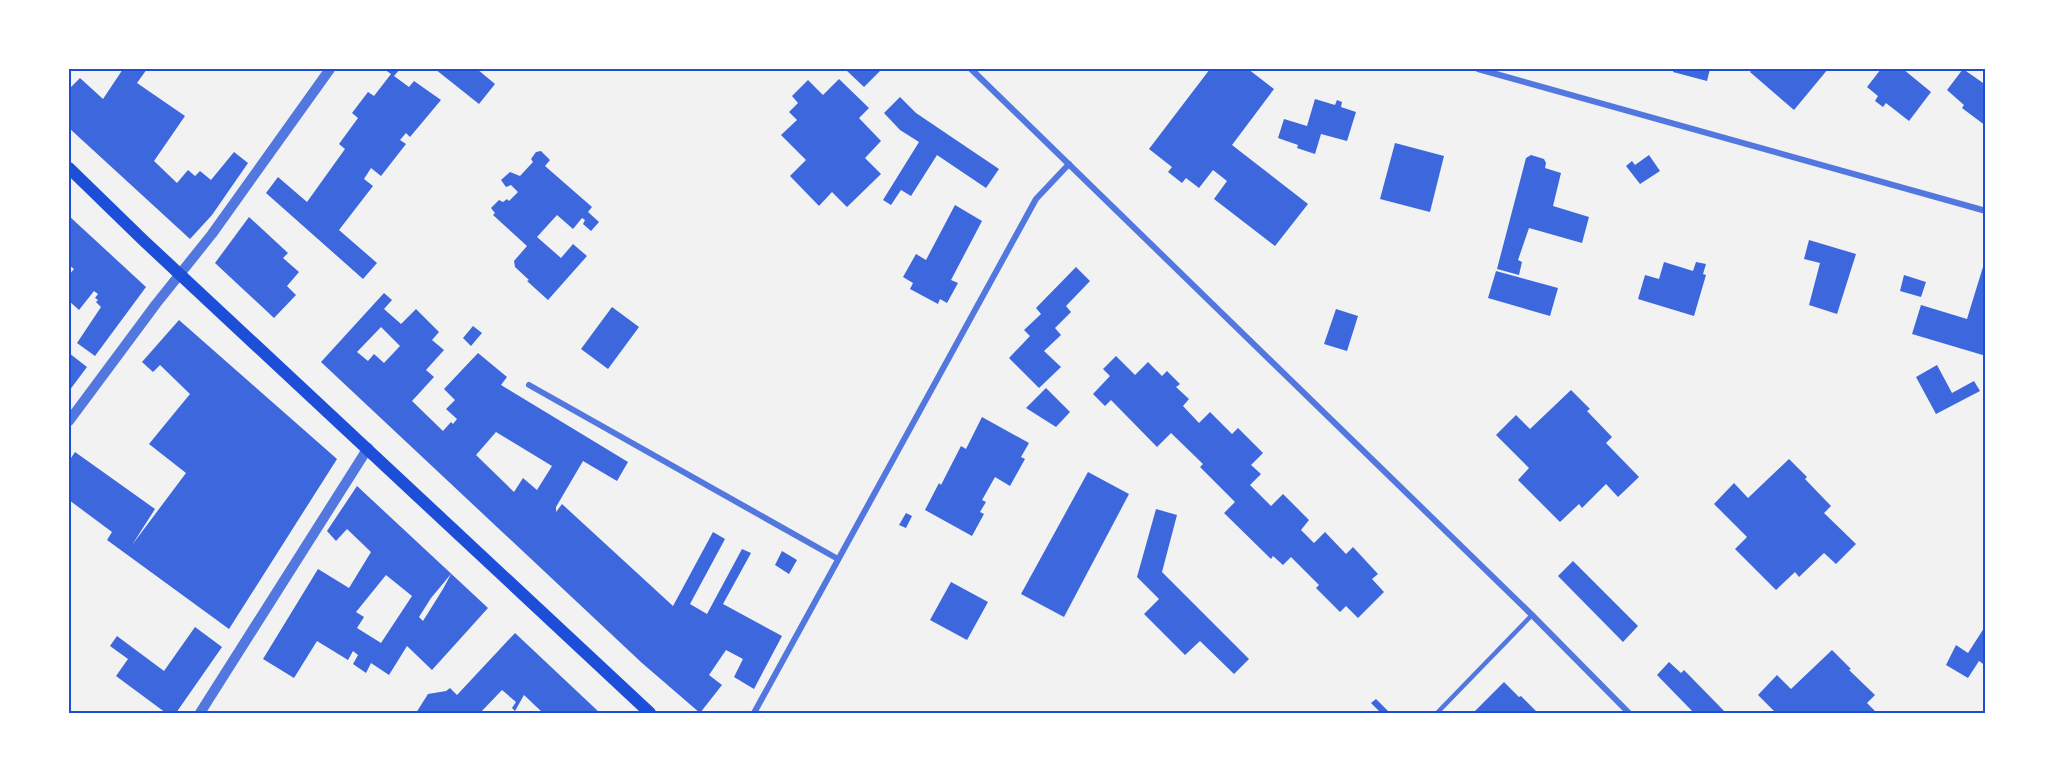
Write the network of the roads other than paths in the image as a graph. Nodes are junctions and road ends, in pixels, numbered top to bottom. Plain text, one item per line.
1 (330, 69) edge
2 (972, 69) edge
3 (1478, 69) edge
4 (1069, 164) junction
5 (69, 168) edge
6 (1986, 211) edge
7 (180, 274) junction
8 (529, 385) dead end
9 (69, 421) edge
10 (368, 448) junction
11 (838, 559) junction
12 (1532, 615) junction
13 (200, 713) edge
14 (650, 713) edge
15 (754, 713) edge
16 (1437, 713) edge
17 (1629, 713) edge

1 - 7 street
2 - 4 street
3 - 6 street
4 - 11 street
4 - 12 street
5 - 7 main road
7 - 9 street
7 - 10 main road
8 - 11 street
10 - 13 street
10 - 14 main road
11 - 15 street
12 - 16 lane
12 - 17 street

